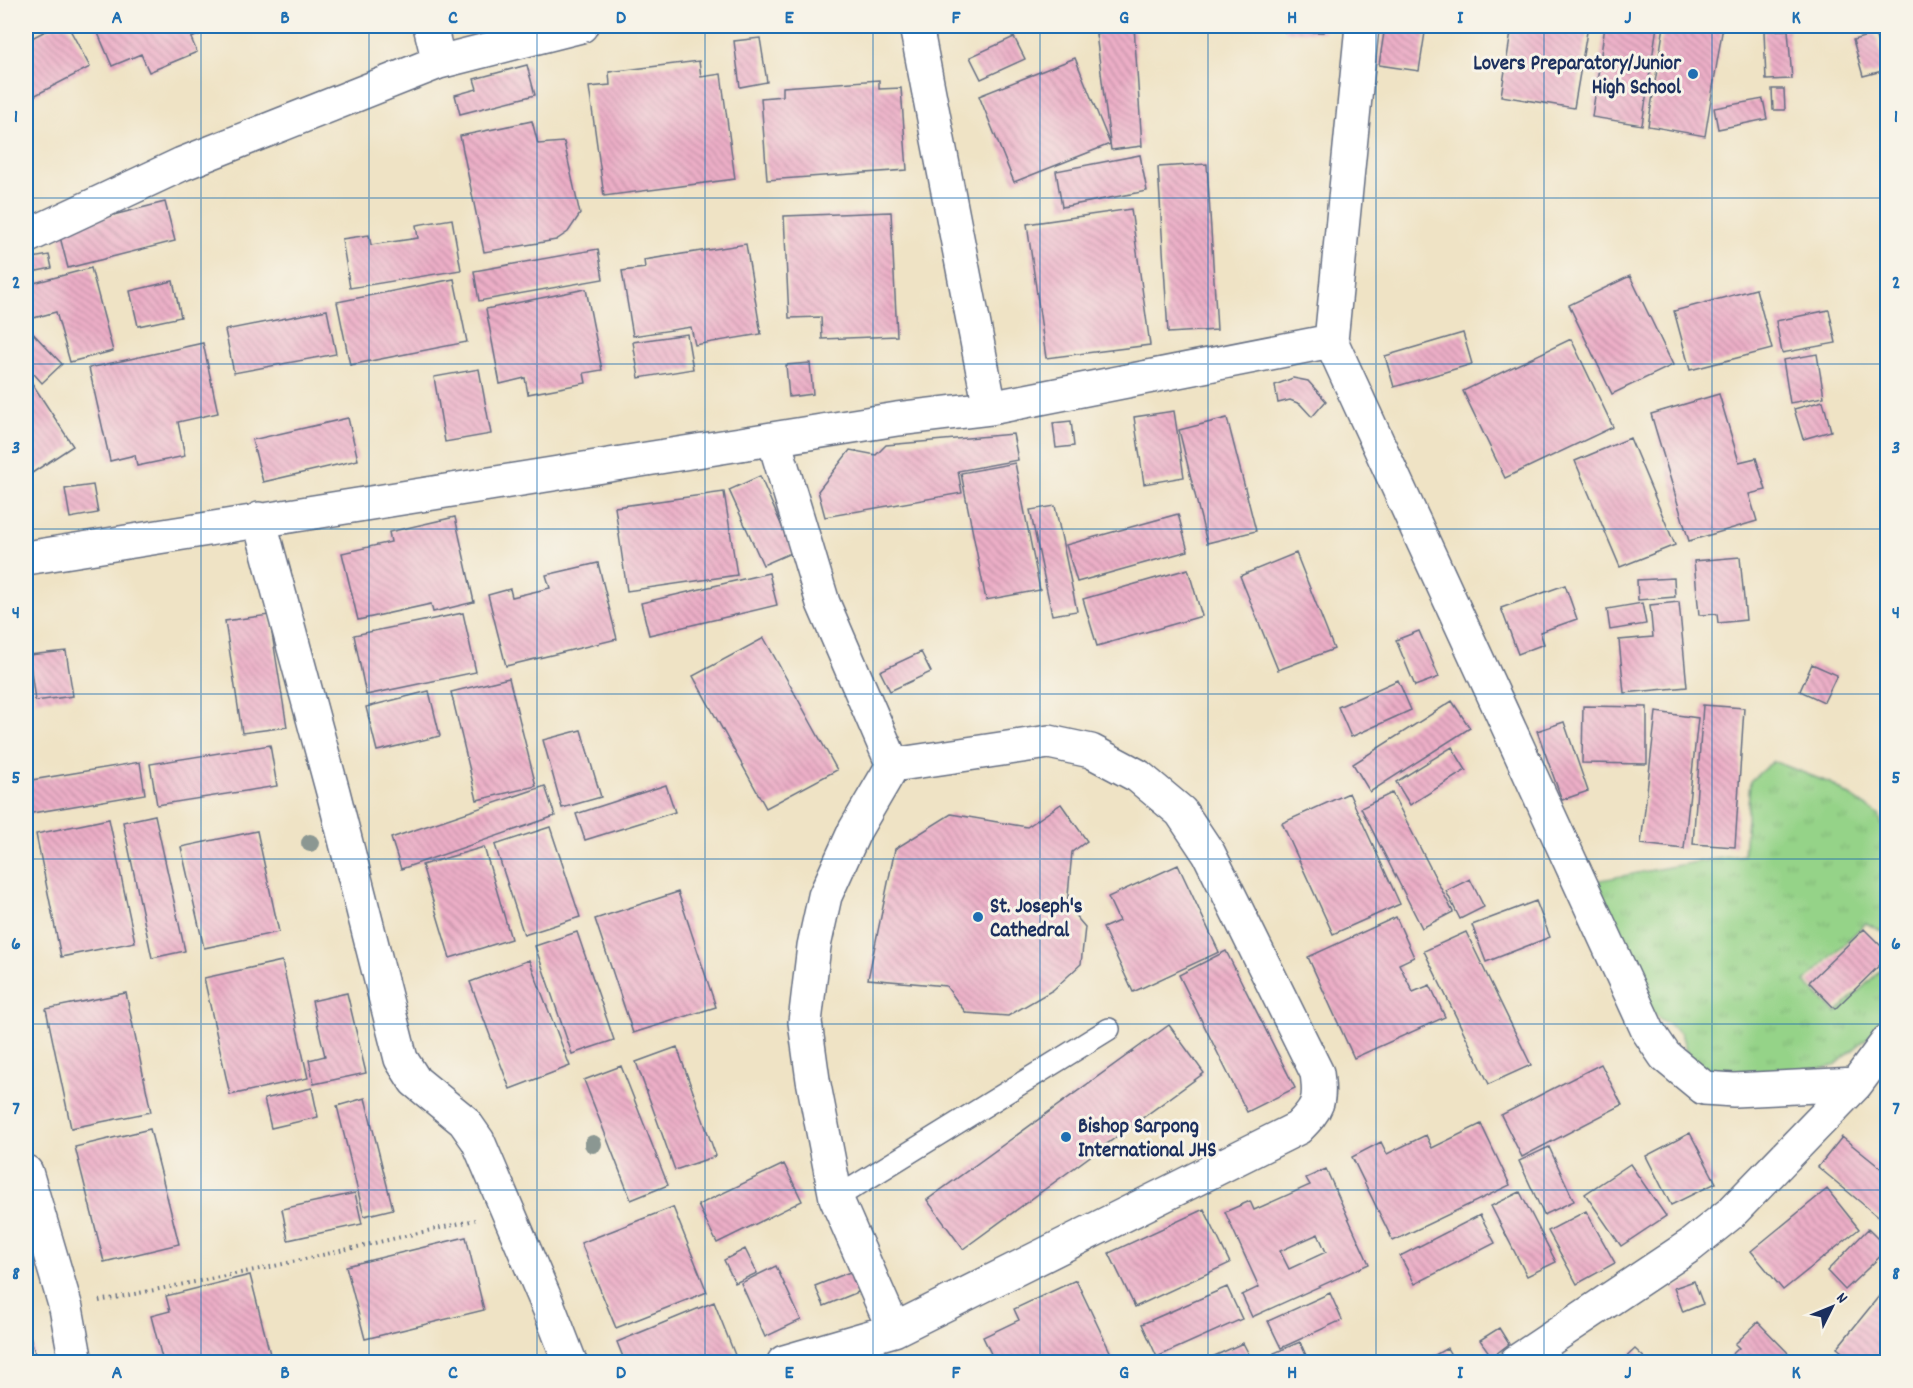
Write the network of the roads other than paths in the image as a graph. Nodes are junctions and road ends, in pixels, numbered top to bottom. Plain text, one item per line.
1 (430, 26) edge
2 (581, 26) edge
3 (916, 26) edge
4 (1362, 26) edge
5 (439, 62) junction
6 (26, 237) edge
7 (1332, 341) junction
8 (990, 408) junction
9 (774, 440) junction
10 (259, 519) junction
11 (26, 558) edge
12 (893, 765) junction
13 (1109, 1029) dead end
14 (1887, 1041) edge
15 (1856, 1084) junction
16 (26, 1172) edge
17 (836, 1198) junction
18 (894, 1330) junction
19 (76, 1362) edge
20 (570, 1362) edge
21 (784, 1362) edge
22 (1516, 1362) edge

1 - 5 street
2 - 5 street
3 - 8 street
4 - 7 street
5 - 6 street
7 - 8 street
7 - 15 street
8 - 9 street
9 - 10 street
9 - 12 street
10 - 11 street
10 - 20 street
12 - 17 street
12 - 18 street
13 - 17 lane
14 - 15 street
15 - 22 street
16 - 19 street
17 - 18 street
18 - 21 street

